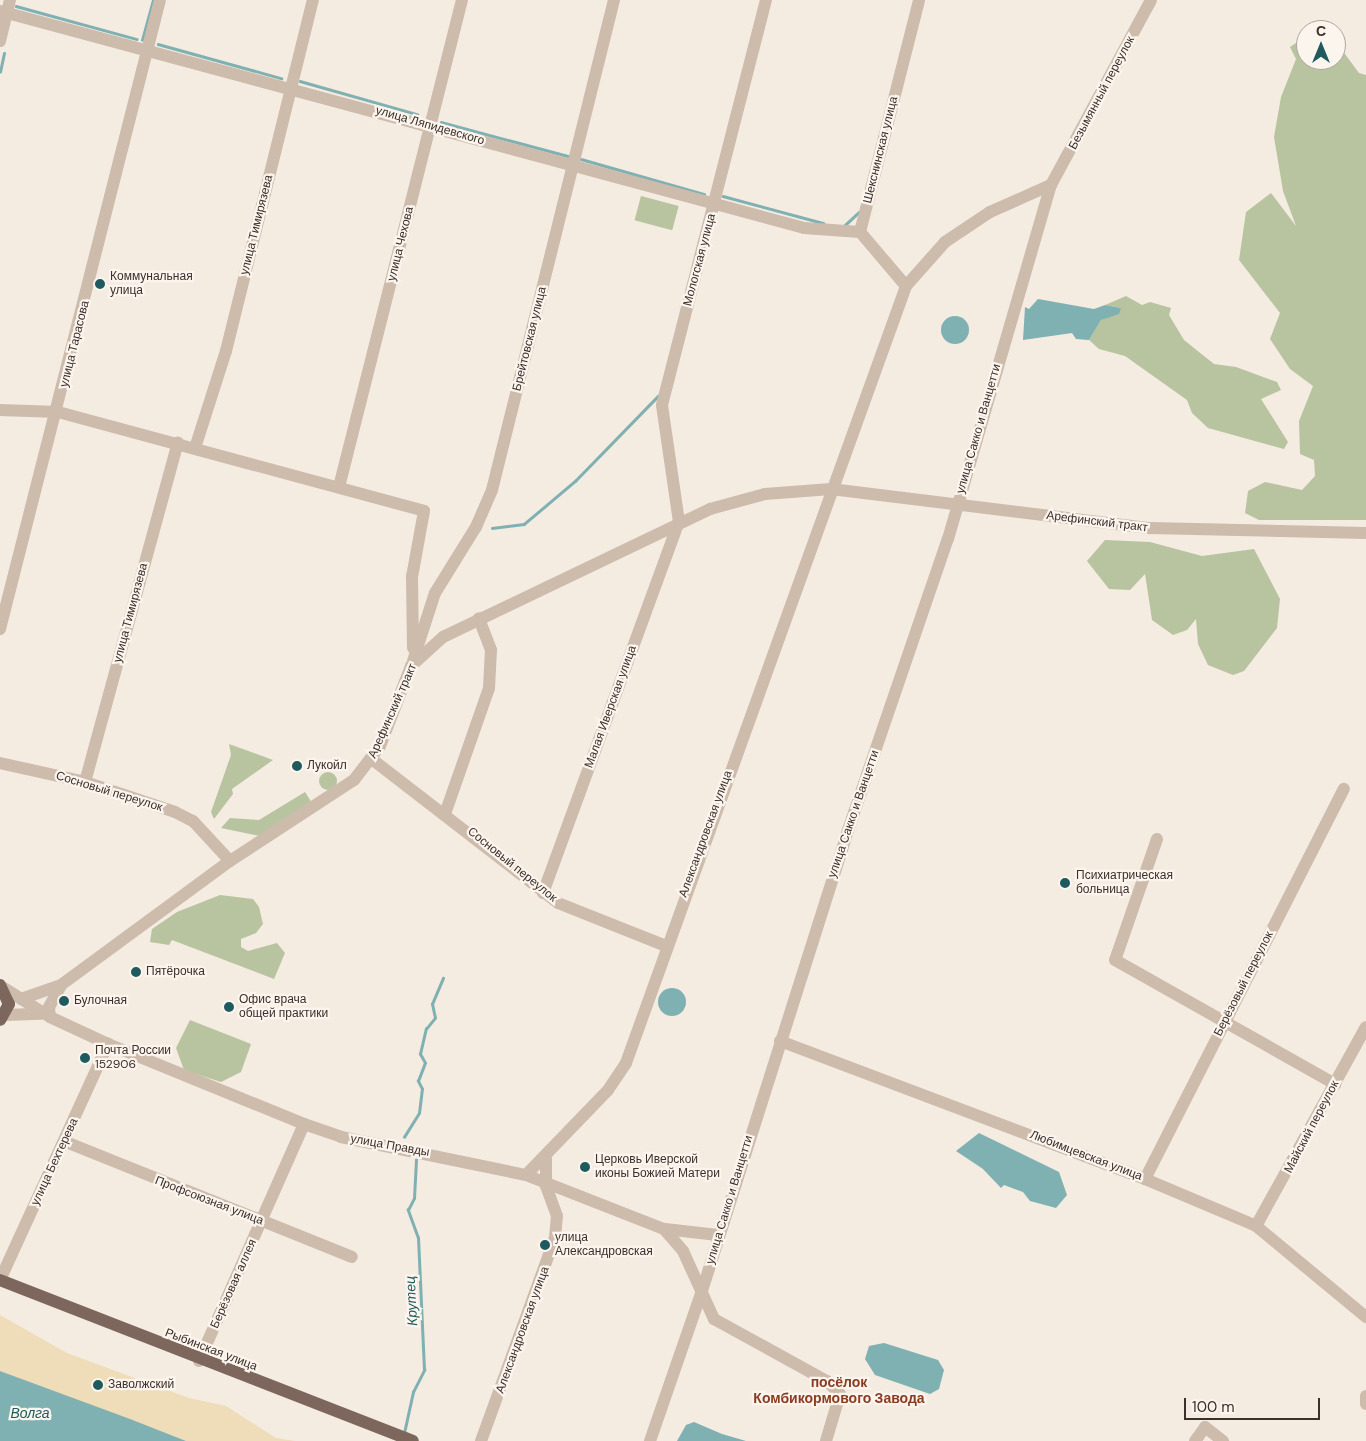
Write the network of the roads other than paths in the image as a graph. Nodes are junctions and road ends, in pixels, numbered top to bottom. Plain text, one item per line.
1 (10, 0) edge
2 (160, 0) edge
3 (313, 0) edge
4 (462, 0) edge
5 (614, 0) edge
6 (766, 0) edge
7 (919, 0) edge
8 (1151, 0) edge
9 (4, 12) edge
10 (0, 42) edge
11 (148, 52) junction
12 (291, 87) junction
13 (430, 126) junction
14 (572, 165) junction
15 (1051, 185) junction
16 (715, 204) junction
17 (860, 232) junction
18 (906, 286) junction
19 (0, 410) edge
20 (58, 412) junction
21 (178, 444) junction
22 (195, 448) junction
23 (339, 487) junction
24 (830, 489) junction
25 (958, 502) junction
26 (679, 522) junction
27 (1366, 533) edge
28 (479, 618) junction
29 (0, 628) edge
30 (412, 666) junction
31 (373, 760) junction
32 (0, 762) edge
33 (84, 782) junction
34 (1344, 789) dead end
35 (446, 811) junction
36 (1157, 839) dead end
37 (230, 861) junction
38 (543, 893) junction
39 (666, 946) junction
40 (60, 985) junction
41 (2, 986) edge
42 (20, 999) junction
43 (50, 1017) junction
44 (2, 1019) edge
45 (1225, 1022) junction
46 (1366, 1027) edge
47 (780, 1041) junction
48 (108, 1044) junction
49 (1335, 1084) junction
50 (304, 1124) junction
51 (66, 1142) junction
52 (546, 1159) junction
53 (526, 1175) junction
54 (1146, 1179) junction
55 (546, 1186) junction
56 (262, 1222) junction
57 (1256, 1226) junction
58 (664, 1229) junction
59 (718, 1235) junction
60 (352, 1257) dead end
61 (0, 1280) edge
62 (701, 1294) junction
63 (1366, 1317) edge
64 (199, 1361) junction
65 (1366, 1396) edge
66 (1366, 1404) edge
67 (413, 1441) edge
68 (480, 1441) edge
69 (650, 1441) edge
70 (826, 1441) edge
71 (1194, 1441) edge
72 (1223, 1441) edge

1 - 9 street
2 - 11 street, улица Тарасова
3 - 12 street, улица Тимирязева
4 - 13 street, улица Чехова
5 - 14 street, Брейтовская улица
6 - 16 street, Мологская улица
7 - 17 street, Шекснинская улица
8 - 15 street, Безымянный переулок
9 - 10 street
9 - 11 street, улица Ляпидевского
11 - 12 street, улица Ляпидевского
11 - 20 street, улица Тарасова
12 - 13 street, улица Ляпидевского
12 - 22 street, улица Тимирязева
13 - 14 street, улица Ляпидевского
13 - 23 street, улица Чехова
14 - 16 street, улица Ляпидевского
14 - 30 street, Брейтовская улица
15 - 18 street
15 - 25 street, улица Сакко и Ванцетти
16 - 17 street, улица Ляпидевского
16 - 26 street, Мологская улица
17 - 18 street
18 - 24 street
19 - 20 street
20 - 21 street
20 - 29 street, улица Тарасова
21 - 22 street
21 - 33 street, улица Тимирязева
22 - 23 street
23 - 30 street
24 - 25 street, Арефинский тракт
24 - 26 street, Арефинский тракт
24 - 39 street, Александровская улица
25 - 27 street, Арефинский тракт
25 - 47 street, улица Сакко и Ванцетти
26 - 28 street, Арефинский тракт
26 - 38 street, Малая Иверская улица
28 - 30 street, Арефинский тракт
28 - 35 street
30 - 31 street, Арефинский тракт
31 - 35 street, Сосновый переулок
31 - 37 street, Арефинский тракт
32 - 33 street, Сосновый переулок
33 - 37 street, Сосновый переулок
34 - 45 street, Берёзовый переулок
35 - 38 street, Сосновый переулок
36 - 45 street
37 - 40 street, Арефинский тракт
38 - 39 street, Сосновый переулок
39 - 52 street, Александровская улица
40 - 42 street, Арефинский тракт
40 - 43 street
41 - 42 street, улица Правды
41 - 44 main road
42 - 43 street, улица Правды
43 - 44 street, улица Правды
43 - 48 street, улица Правды
45 - 49 street
45 - 54 street, Берёзовый переулок
46 - 49 street, Майский переулок
47 - 54 street, Любимцевская улица
47 - 59 street, улица Сакко и Ванцетти
48 - 50 street, улица Правды
48 - 51 street, улица Бехтерева
49 - 57 street, Майский переулок
50 - 53 street, улица Правды
50 - 56 street, Берёзовая аллея
51 - 56 street, Профсоюзная улица
51 - 61 street, улица Бехтерева
52 - 53 street, Александровская улица
52 - 55 street, Александровская улица
53 - 55 street, улица Правды
54 - 57 street, Любимцевская улица
55 - 58 street, улица Правды
55 - 68 street, Александровская улица
56 - 60 street, Профсоюзная улица
56 - 64 street, Берёзовая аллея
57 - 63 street, Любимцевская улица
58 - 59 street
58 - 62 street, улица Правды
59 - 62 street, улица Сакко и Ванцетти
61 - 64 main road, Рыбинская улица
62 - 69 street
62 - 70 street, улица Правды
64 - 67 main road, Рыбинская улица
65 - 66 street
71 - 72 street

